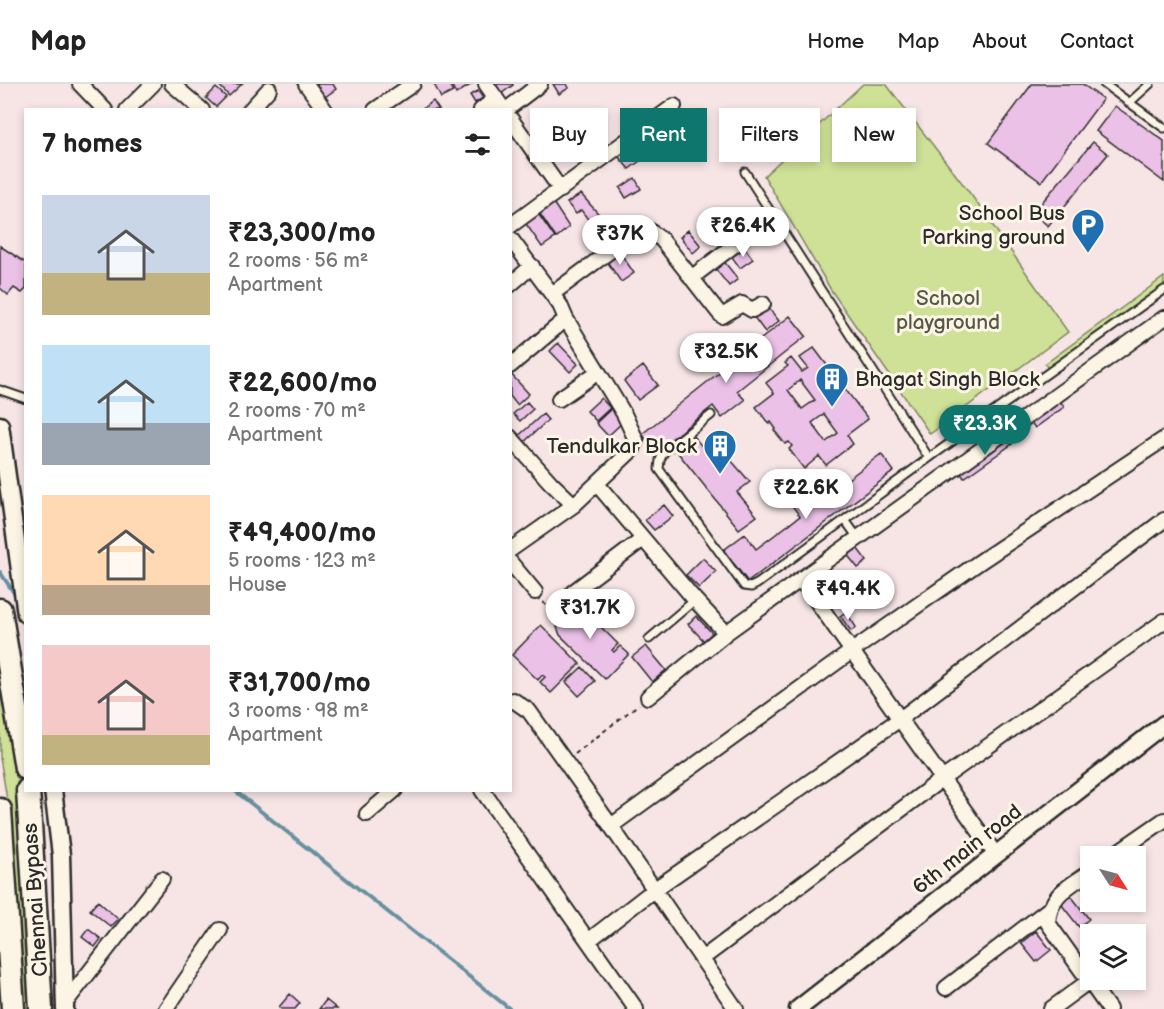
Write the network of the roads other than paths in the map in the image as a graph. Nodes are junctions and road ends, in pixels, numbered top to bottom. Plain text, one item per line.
1 (80, 84) edge
2 (153, 84) edge
3 (172, 84) edge
4 (306, 84) edge
5 (413, 84) edge
6 (486, 84) edge
7 (540, 84) edge
8 (1104, 84) edge
9 (1149, 84) edge
10 (269, 89) dead end
11 (1129, 103) junction
12 (502, 106) edge
13 (674, 106) dead end
14 (103, 108) edge
15 (129, 108) edge
16 (200, 108) edge
17 (252, 108) edge
18 (324, 108) edge
19 (378, 108) edge
20 (512, 121) edge
21 (1164, 128) edge
22 (745, 172) dead end
23 (561, 190) junction
24 (512, 225) edge
25 (741, 240) dead end
26 (512, 241) edge
27 (532, 266) junction
28 (692, 278) junction
29 (512, 283) edge
30 (1164, 290) edge
31 (552, 294) junction
32 (763, 304) dead end
33 (1164, 318) edge
34 (566, 319) junction
35 (512, 364) edge
36 (598, 372) junction
37 (0, 390) edge
38 (24, 398) edge
39 (559, 399) dead end
40 (711, 415) dead end
41 (0, 425) edge
42 (512, 439) edge
43 (1164, 439) edge
44 (929, 458) junction
45 (597, 484) junction
46 (574, 505) junction
47 (845, 520) junction
48 (1164, 520) edge
49 (858, 538) junction
50 (643, 539) junction
51 (512, 549) edge
52 (512, 564) edge
53 (801, 579) junction
54 (535, 592) dead end
55 (573, 592) road end
56 (695, 600) junction
57 (24, 601) edge
58 (0, 610) edge
59 (1164, 621) edge
60 (726, 633) junction
61 (649, 639) dead end
62 (852, 651) junction
63 (648, 697) road end
64 (512, 700) edge
65 (900, 719) junction
66 (1164, 724) edge
67 (24, 756) edge
68 (942, 779) junction
69 (28, 792) edge
70 (53, 792) edge
71 (393, 792) edge
72 (483, 792) edge
73 (0, 810) edge
74 (367, 814) dead end
75 (1164, 820) edge
76 (611, 826) junction
77 (1126, 846) edge
78 (996, 855) junction
79 (162, 879) dead end
80 (1080, 879) edge
81 (655, 890) junction
82 (1049, 909) junction
83 (220, 930) dead end
84 (588, 941) junction
85 (703, 958) junction
86 (1080, 968) edge
87 (946, 988) dead end
88 (1080, 988) edge
89 (1095, 990) edge
90 (65, 1005) edge
91 (13, 1009) edge
92 (41, 1009) edge
93 (166, 1009) edge
94 (636, 1009) edge
95 (736, 1009) edge
96 (798, 1009) edge
97 (1051, 1009) edge
98 (1109, 1009) edge

1 - 14 street
2 - 15 street
3 - 16 street
4 - 18 street
5 - 19 street
6 - 12 street
7 - 12 street
8 - 11 lane
9 - 11 lane
10 - 17 street
11 - 21 lane
13 - 23 street
20 - 23 street
22 - 44 lane
23 - 24 street
25 - 28 street
26 - 27 street
27 - 29 street
27 - 31 street
28 - 31 street
28 - 32 street
30 - 44 lane
31 - 34 street
33 - 49 street
34 - 35 street
34 - 36 street
36 - 39 street
36 - 45 street
37 - 38 lane
40 - 47 lane
41 - 57 street
42 - 46 street
43 - 62 street
44 - 47 lane
45 - 46 street
45 - 50 street
46 - 51 street
47 - 49 lane
48 - 65 street
49 - 53 street
50 - 55 street
50 - 56 street
52 - 54 street
53 - 60 street
53 - 62 street
56 - 60 street
56 - 61 lane
58 - 67 highway
59 - 68 street
60 - 63 street
62 - 65 street
62 - 76 street
64 - 76 street
65 - 68 street
65 - 81 street
66 - 78 street, 6th main road
68 - 78 street
68 - 85 street
69 - 92 highway, Chennai Bypass
70 - 90 street
71 - 74 street
72 - 84 street
73 - 91 highway, Chennai Bypass
75 - 77 street
76 - 81 street
78 - 96 street, 6th main road
79 - 90 street
80 - 82 street
81 - 84 street
81 - 85 street
82 - 86 street
82 - 87 street
83 - 93 street
84 - 94 street
85 - 95 street
88 - 97 street
89 - 98 street

